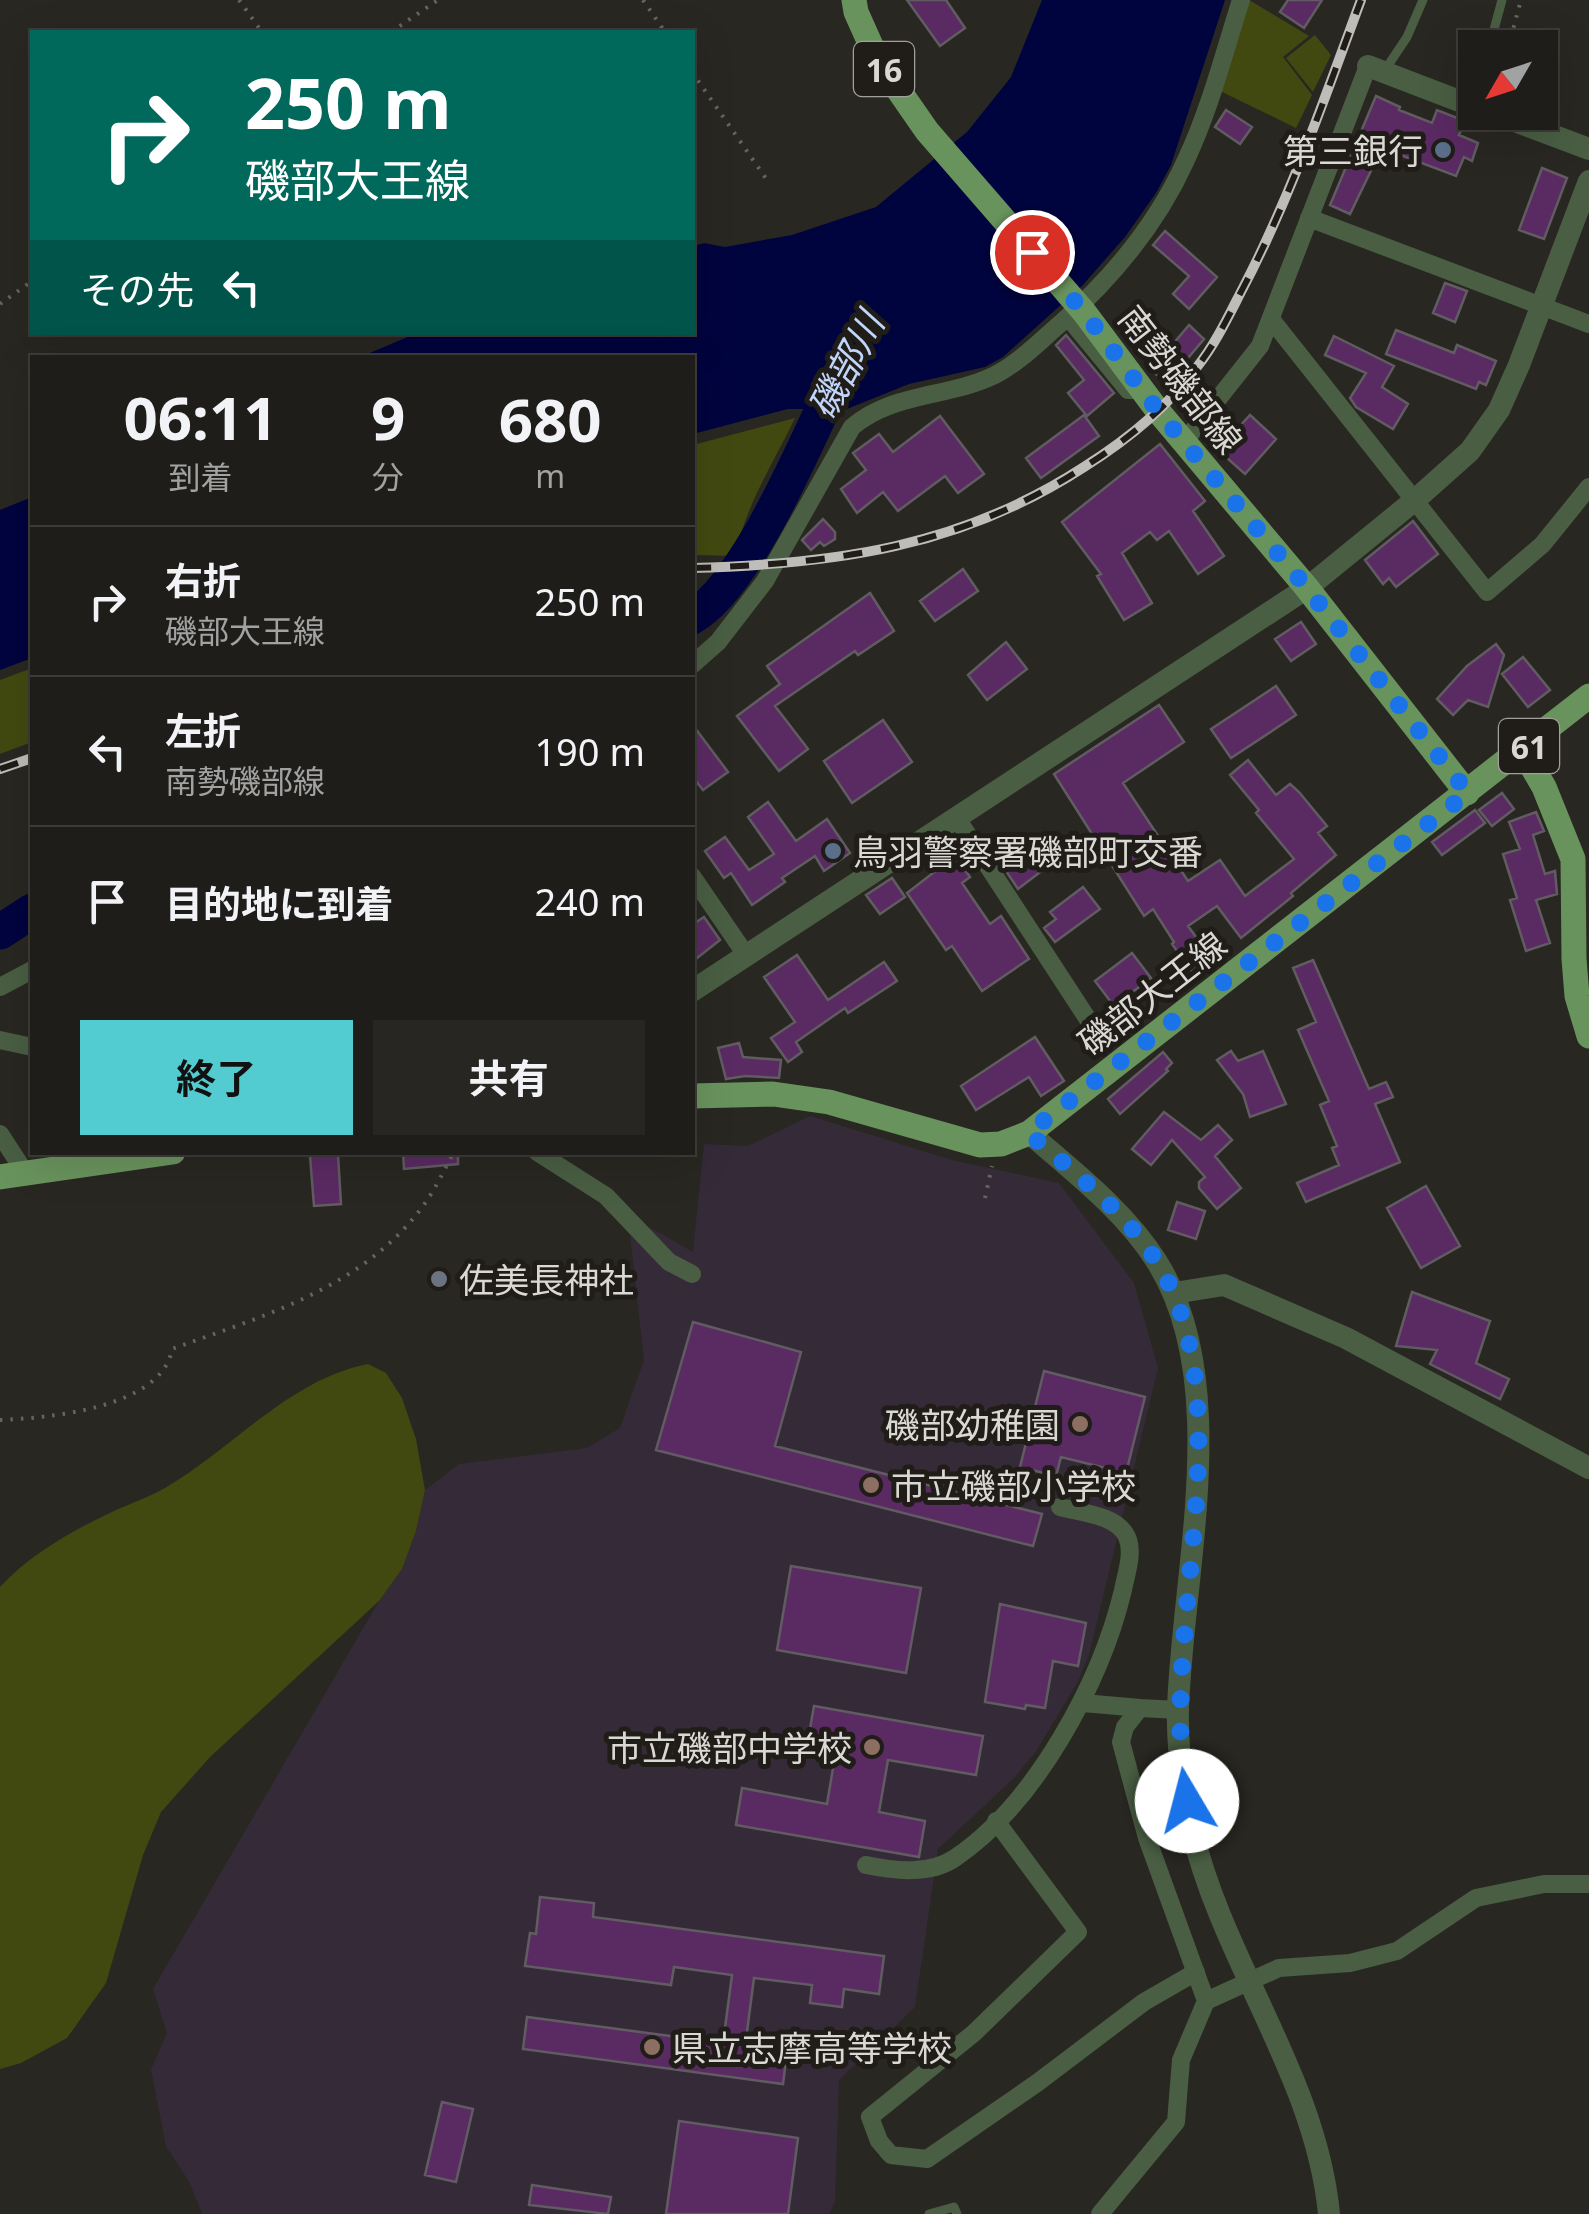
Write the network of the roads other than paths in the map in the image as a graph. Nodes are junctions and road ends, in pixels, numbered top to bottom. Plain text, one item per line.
1 (854, 0) edge
2 (1240, 0) edge
3 (1423, 0) edge
4 (1502, 0) edge
5 (1494, 30) edge
6 (1376, 69) junction
7 (1458, 98) edge
8 (1542, 130) edge
9 (1589, 149) edge
10 (1589, 181) edge
11 (1309, 218) junction
12 (1542, 306) junction
13 (1076, 314) junction
14 (1270, 319) junction
15 (1589, 324) edge
16 (1184, 442) junction
17 (1589, 487) edge
18 (1415, 500) junction
19 (1307, 588) junction
20 (695, 661) edge
21 (1589, 696) edge
22 (1523, 750) junction
23 (1468, 793) junction
24 (956, 817) junction
25 (695, 880) edge
26 (746, 955) junction
27 (30, 971) edge
28 (0, 987) edge
29 (695, 988) edge
30 (1589, 1036) edge
31 (0, 1040) edge
32 (1104, 1044) dead end
33 (30, 1047) edge
34 (695, 1096) edge
35 (1028, 1133) junction
36 (0, 1134) edge
37 (153, 1155) edge
38 (542, 1155) edge
39 (26, 1174) junction
40 (0, 1178) edge
41 (692, 1274) dead end
42 (1174, 1292) junction
43 (1589, 1468) edge
44 (1060, 1507) dead end
45 (1083, 1703) junction
46 (1140, 1708) junction
47 (1178, 1710) junction
48 (996, 1820) junction
49 (866, 1866) dead end
50 (1589, 1884) edge
51 (1196, 1972) junction
52 (1206, 2000) junction
53 (929, 2214) edge
54 (957, 2214) edge
55 (1100, 2214) edge
56 (1329, 2214) edge

1 - 13 main road, 南勢磯部線 / 16
2 - 13 street
3 - 6 lane
4 - 5 lane
6 - 7 street
6 - 11 street
8 - 9 street
10 - 12 street
11 - 12 street
11 - 14 street
12 - 15 street
12 - 18 street
13 - 16 main road, 南勢磯部線 / 16
13 - 20 street
14 - 16 street
14 - 18 street
16 - 19 main road, 南勢磯部線 / 16
17 - 18 street
18 - 19 street
19 - 23 main road, 南勢磯部線 / 16
19 - 24 street
21 - 22 main road, 磯部大王線 / 61
22 - 23 main road, 磯部大王線 / 61
22 - 30 main road
23 - 35 main road, 磯部大王線 / 61
24 - 26 street
24 - 32 street
25 - 26 street
26 - 29 street
27 - 28 street
31 - 33 street
34 - 35 main road, 磯部大王線 / 61
35 - 42 street
36 - 39 street
37 - 39 main road
38 - 41 street
39 - 40 main road
42 - 43 street
42 - 47 street
44 - 45 street
45 - 46 street
45 - 48 street
46 - 47 street
46 - 51 street
47 - 56 street
48 - 49 street
48 - 51 street
50 - 52 street
51 - 52 street
52 - 55 street
53 - 54 lane

